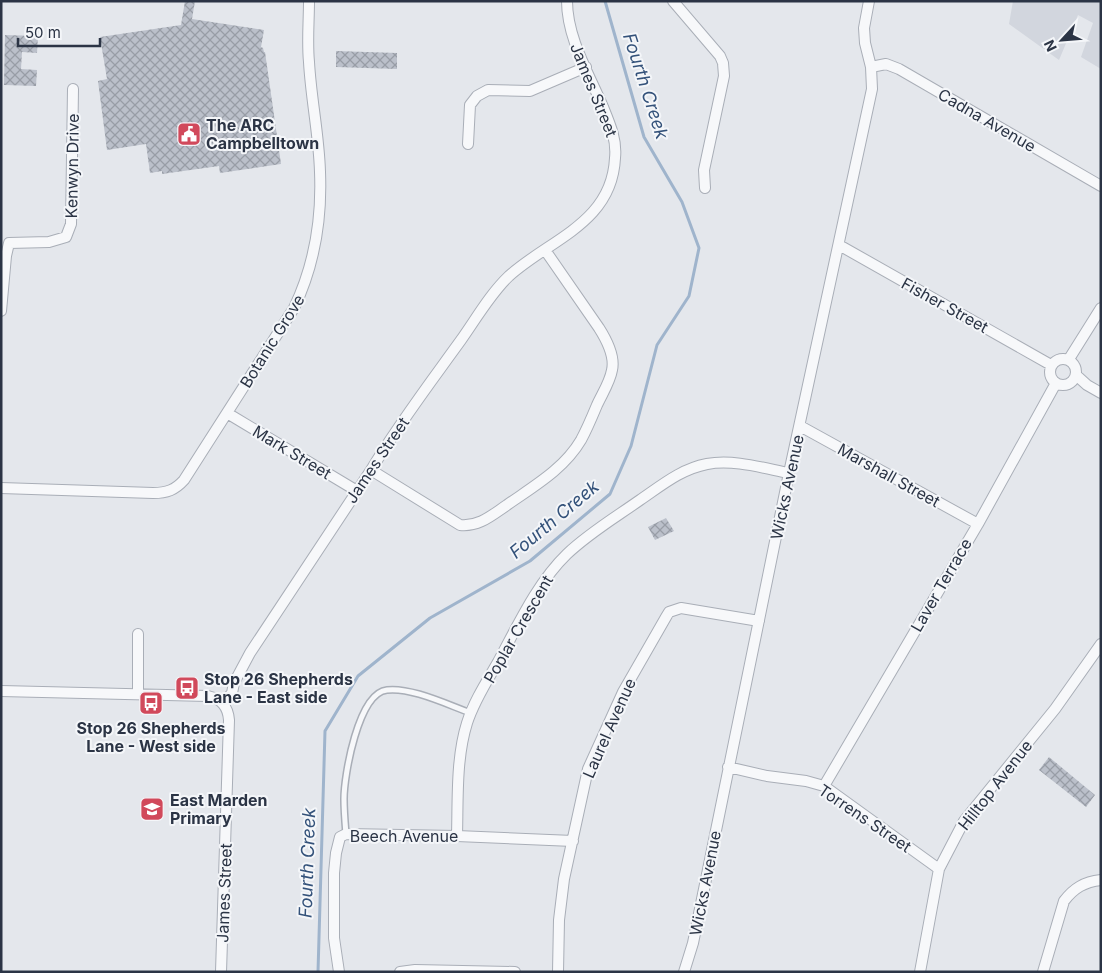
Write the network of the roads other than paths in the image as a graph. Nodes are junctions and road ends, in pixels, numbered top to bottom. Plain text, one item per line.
1 (309, 1) edge
2 (567, 1) edge
3 (674, 1) edge
4 (869, 1) edge
5 (586, 67) junction
6 (871, 67) junction
7 (73, 89) dead end
8 (468, 144) dead end
9 (1101, 186) edge
10 (705, 188) dead end
11 (5, 243) edge
12 (838, 245) junction
13 (545, 250) junction
14 (1101, 308) edge
15 (1, 311) edge
16 (1069, 360) junction
17 (1051, 364) junction
18 (1076, 376) junction
19 (1056, 383) junction
20 (1101, 393) edge
21 (227, 413) junction
22 (800, 426) junction
23 (371, 470) junction
24 (789, 473) junction
25 (1, 488) edge
26 (357, 491) junction
27 (978, 524) junction
28 (759, 621) junction
29 (138, 634) dead end
30 (1101, 644) edge
31 (1, 691) edge
32 (138, 694) junction
33 (223, 703) junction
34 (471, 713) junction
35 (728, 766) junction
36 (824, 786) junction
37 (346, 834) junction
38 (457, 836) junction
39 (573, 841) junction
40 (939, 869) junction
41 (1101, 880) edge
42 (483, 971) edge
43 (221, 972) edge
44 (339, 972) edge
45 (400, 972) edge
46 (515, 972) edge
47 (558, 972) edge
48 (684, 972) edge
49 (920, 972) edge
50 (1042, 972) edge

1 - 21 street, Botanic Grove
2 - 5 street, James Street
3 - 10 street
4 - 6 street, Wicks Avenue
5 - 8 street
5 - 13 street, James Street
6 - 9 street, Cadna Avenue
6 - 12 street, Wicks Avenue
7 - 11 street, Kenwyn Drive
11 - 15 street, Kenwyn Drive
12 - 17 street, Fisher Street
12 - 22 street, Wicks Avenue
13 - 23 street, James Street
13 - 23 street
14 - 16 street
16 - 17 street
16 - 18 street
17 - 19 street
18 - 19 street
18 - 20 street
19 - 27 street, Laver Terrace
21 - 25 street, Botanic Grove
21 - 26 street, Mark Street
22 - 24 street, Wicks Avenue
22 - 27 street, Marshall Street
23 - 26 street, James Street
24 - 28 street, Wicks Avenue
24 - 34 street, Poplar Crescent
26 - 33 street, James Street
27 - 36 street, Laver Terrace
28 - 35 street, Wicks Avenue
28 - 39 street, Laurel Avenue
29 - 32 street
30 - 40 street, Hilltop Avenue
31 - 32 street
32 - 33 street
33 - 43 street, James Street
34 - 37 lane
34 - 38 street, Poplar Crescent
35 - 36 street, Torrens Street
35 - 48 street, Wicks Avenue
36 - 40 street, Torrens Street
37 - 38 street, Beech Avenue
37 - 44 street, Beech Avenue
38 - 39 street, Beech Avenue
39 - 47 street, Laurel Avenue
40 - 49 street, Hilltop Avenue
41 - 50 street
42 - 45 street
42 - 46 street

